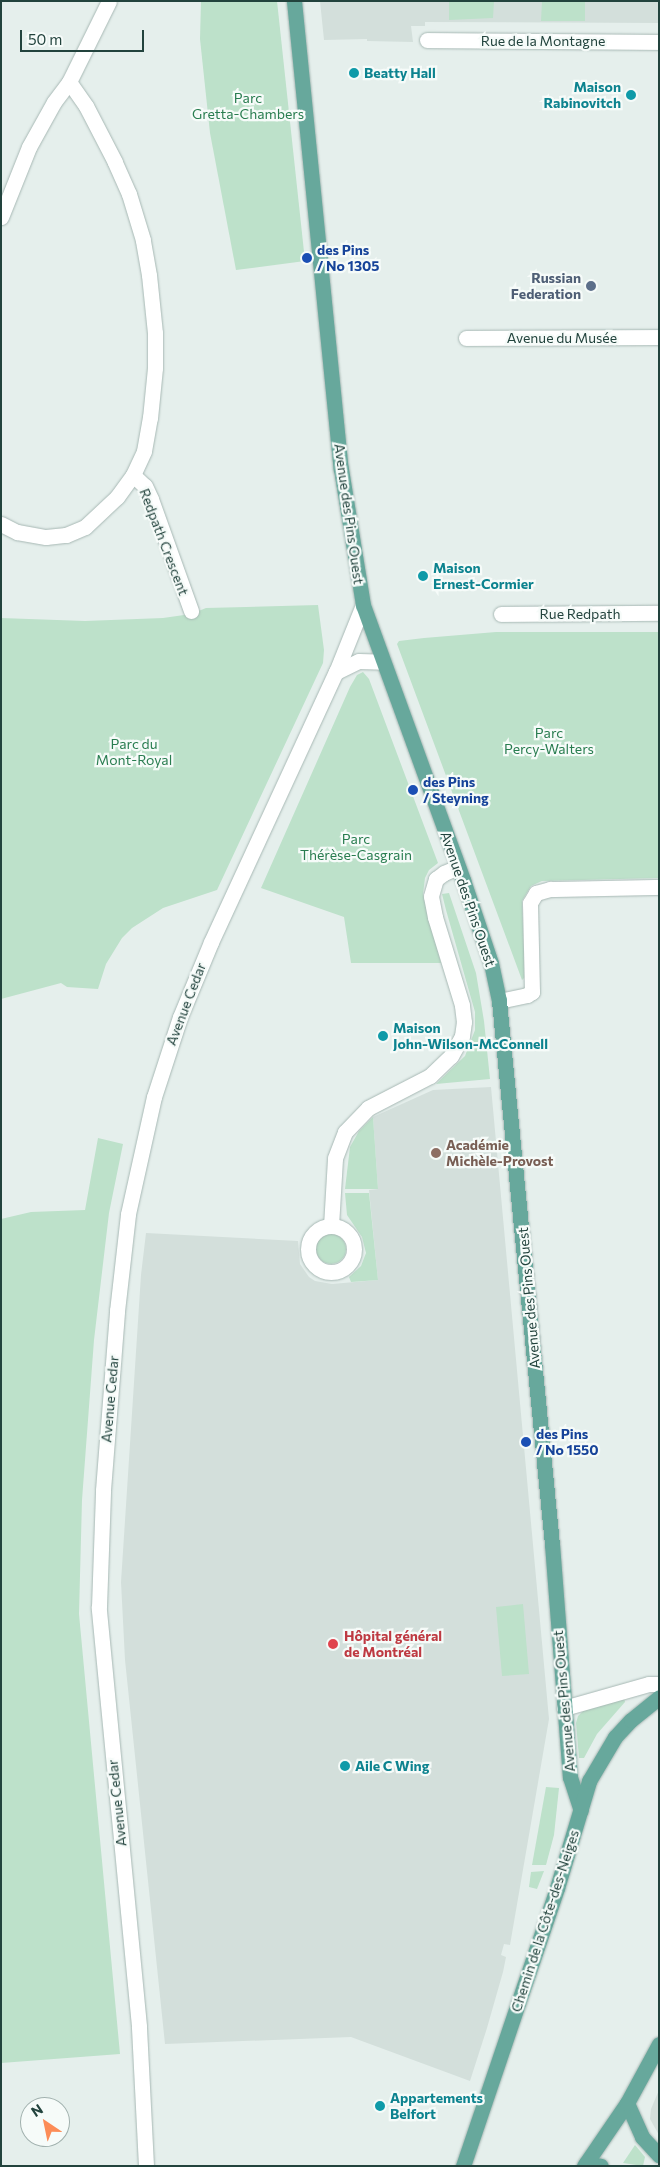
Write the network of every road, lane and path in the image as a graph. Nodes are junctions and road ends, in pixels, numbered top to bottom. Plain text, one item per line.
1 (109, 1) edge
2 (294, 1) edge
3 (427, 40) dead end
4 (659, 42) edge
5 (69, 82) junction
6 (1, 217) edge
7 (659, 337) edge
8 (466, 338) dead end
9 (134, 476) junction
10 (1, 524) edge
11 (363, 605) junction
12 (191, 611) dead end
13 (659, 613) edge
14 (501, 614) dead end
15 (383, 662) junction
16 (336, 672) junction
17 (458, 867) junction
18 (659, 887) edge
19 (500, 1001) junction
20 (331, 1226) dead end
21 (659, 1684) edge
22 (655, 1703) edge
23 (564, 1708) junction
24 (581, 1810) junction
25 (659, 2044) edge
26 (627, 2103) junction
27 (659, 2155) edge
28 (590, 2165) edge
29 (146, 2166) edge
30 (463, 2166) edge

1 - 5 street
2 - 11 main road, Avenue des Pins Ouest
3 - 4 street, Rue de la Montagne
5 - 6 street
5 - 9 street, Redpath Crescent
7 - 8 street, Avenue du Musée
9 - 10 street, Redpath Crescent
9 - 12 street, Redpath Crescent
11 - 15 main road, Avenue des Pins Ouest
11 - 16 street, Avenue Cedar
13 - 14 street, Rue Redpath
15 - 16 street
15 - 17 main road, Avenue des Pins Ouest
16 - 29 street, Avenue Cedar
17 - 19 main road, Avenue des Pins Ouest
17 - 20 street
18 - 19 street
19 - 23 main road, Avenue des Pins Ouest
21 - 23 street
22 - 24 main road, Chemin de la Côte-des-Neiges
23 - 24 main road, Avenue des Pins Ouest
24 - 30 main road, Chemin de la Côte-des-Neiges
25 - 26 main road
26 - 27 main road
26 - 28 main road

